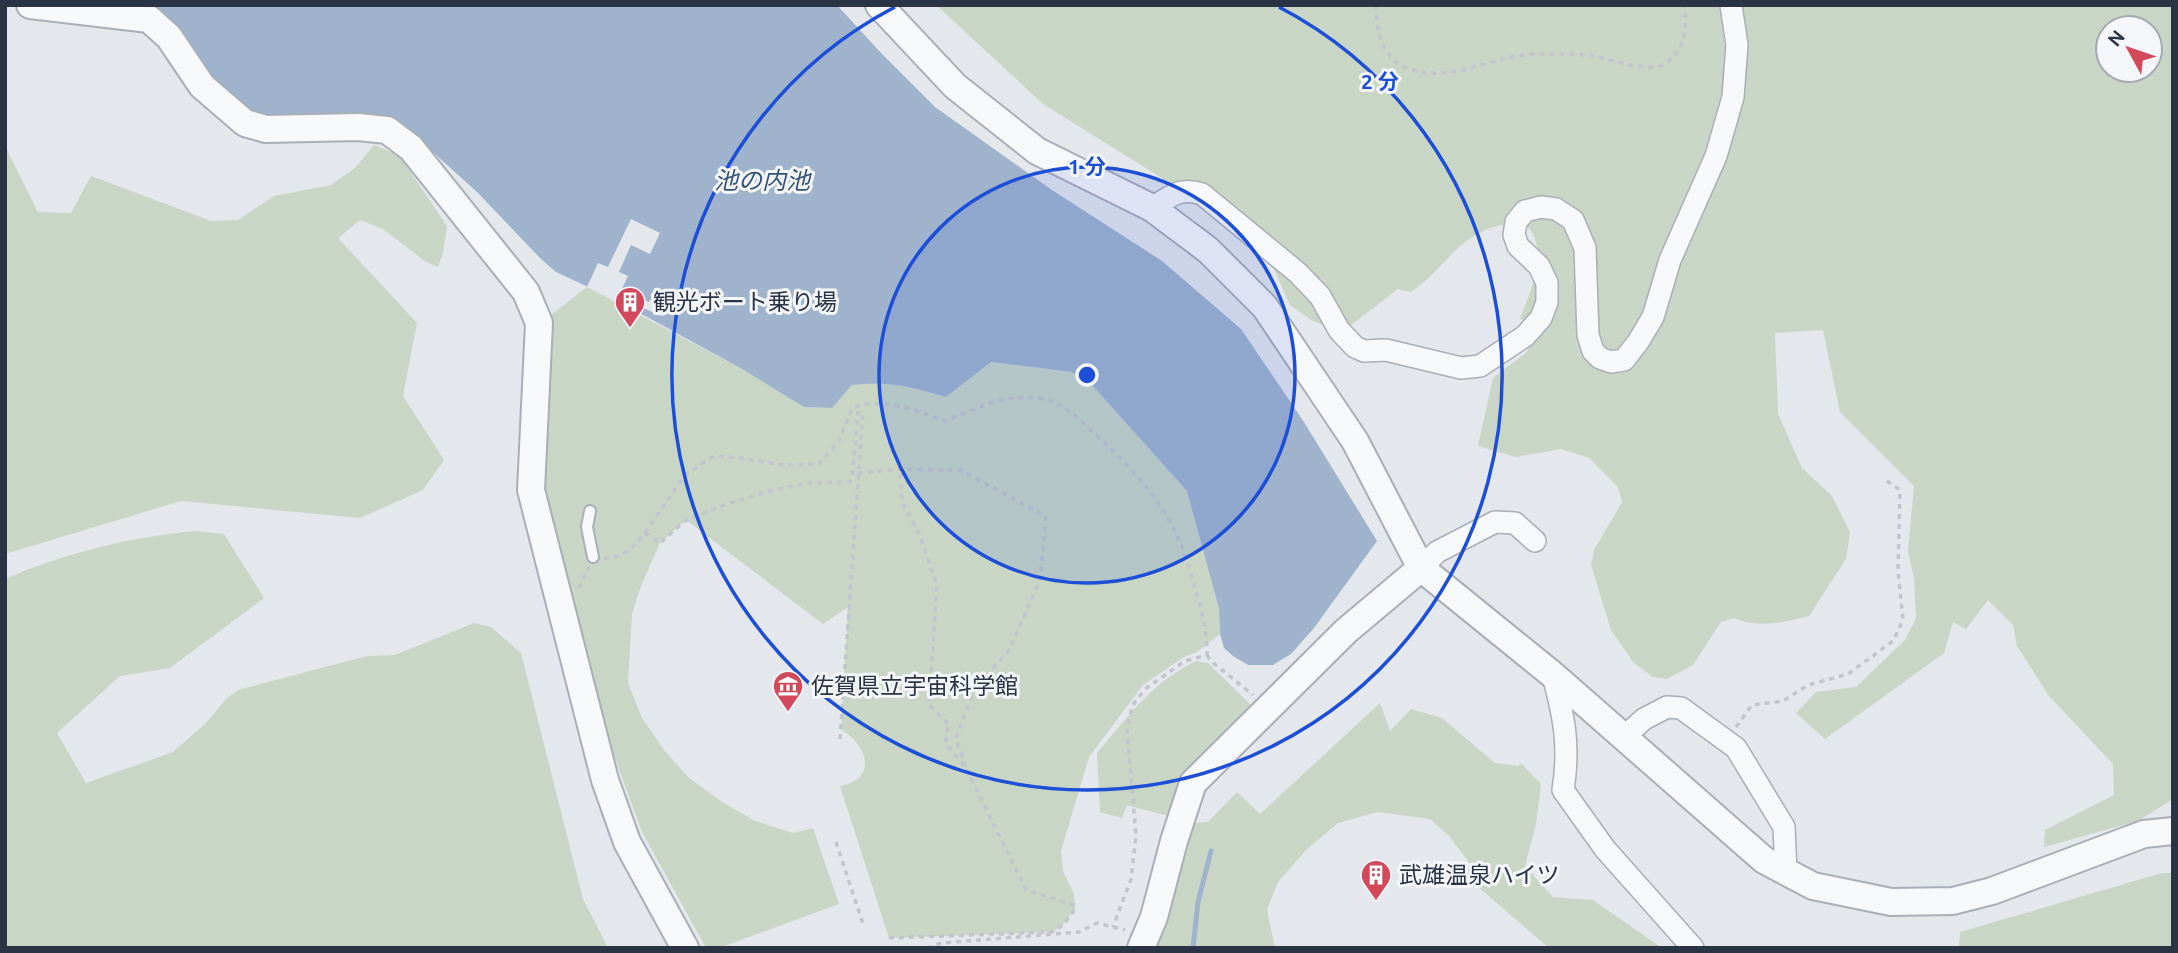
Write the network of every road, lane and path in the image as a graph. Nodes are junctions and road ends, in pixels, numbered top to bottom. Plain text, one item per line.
1 (30, 5) edge
2 (879, 5) edge
3 (1376, 5) edge
4 (1684, 5) edge
5 (1731, 5) edge
6 (1152, 208) junction
7 (900, 469) junction
8 (858, 473) junction
9 (1886, 481) dead end
10 (590, 512) dead end
11 (645, 533) junction
12 (1535, 541) dead end
13 (593, 557) joint
14 (1421, 568) junction
15 (1207, 655) junction
16 (1553, 675) junction
17 (1245, 704) dead end
18 (1624, 737) junction
19 (840, 740) dead end
20 (1726, 740) junction
21 (966, 768) junction
22 (2173, 831) edge
23 (836, 842) dead end
24 (1786, 872) junction
25 (863, 924) dead end
26 (1113, 927) junction
27 (889, 938) dead end
28 (1133, 939) edge
29 (685, 948) edge
30 (927, 948) edge
31 (1693, 948) edge

1 - 29 street
2 - 6 street
3 - 4 path
5 - 6 street
6 - 14 street
7 - 8 path
7 - 21 path
7 - 21 path
8 - 11 path
8 - 19 path
9 - 20 path
10 - 13 lane
11 - 13 path
11 - 15 path
12 - 14 street
14 - 16 street
14 - 28 street
15 - 17 path
15 - 26 path
16 - 18 street
16 - 31 street
18 - 20 street
18 - 24 street
20 - 24 street
21 - 27 path
22 - 24 street
23 - 25 path
26 - 28 path
26 - 30 path

